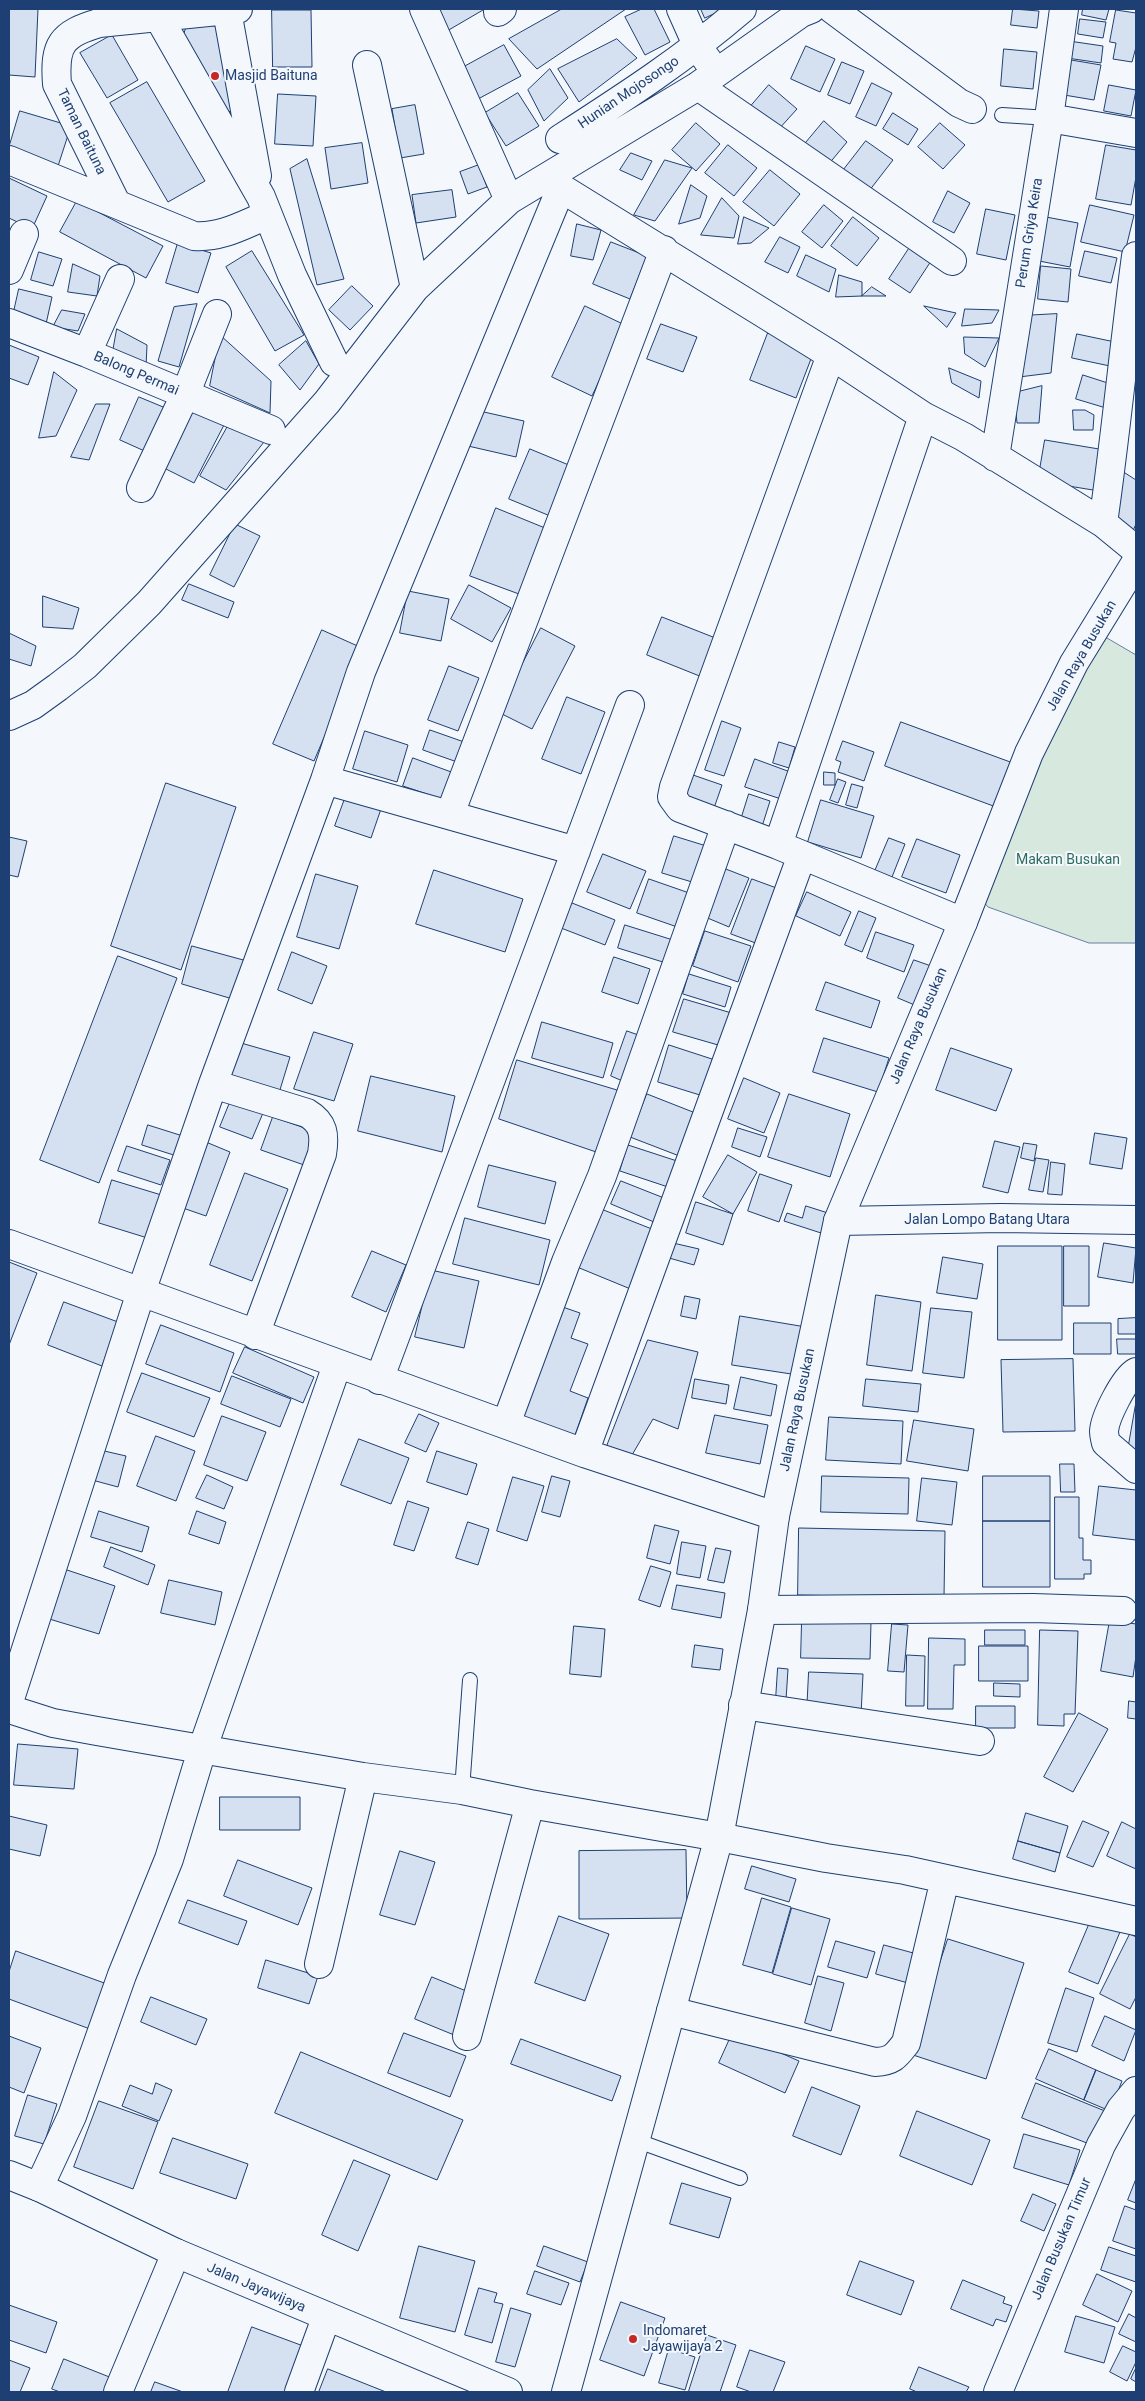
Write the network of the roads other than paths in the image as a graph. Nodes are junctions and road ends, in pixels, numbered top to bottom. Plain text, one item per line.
1 (424, 9) edge
2 (680, 9) edge
3 (742, 9) edge
4 (811, 9) edge
5 (832, 9) edge
6 (1064, 9) edge
7 (233, 10) edge
8 (159, 18) junction
9 (698, 47) junction
10 (367, 65) dead end
11 (707, 79) junction
12 (972, 109) dead end
13 (1002, 115) dead end
14 (1049, 118) junction
15 (1136, 133) edge
16 (560, 139) dead end
17 (9, 160) edge
18 (554, 183) junction
19 (509, 200) junction
20 (116, 203) junction
21 (264, 206) junction
22 (24, 234) dead end
23 (664, 250) junction
24 (1136, 256) edge
25 (952, 261) dead end
26 (9, 270) edge
27 (120, 279) dead end
28 (415, 288) junction
29 (217, 314) dead end
30 (9, 323) edge
31 (87, 353) junction
32 (831, 354) junction
33 (334, 362) dead end
34 (185, 395) junction
35 (924, 416) junction
36 (272, 430) dead end
37 (995, 457) junction
38 (141, 488) dead end
39 (1103, 523) junction
40 (1136, 550) edge
41 (1136, 562) edge
42 (630, 704) dead end
43 (9, 716) edge
44 (325, 780) junction
45 (450, 814) junction
46 (726, 825) junction
47 (790, 850) junction
48 (576, 851) junction
49 (963, 922) junction
50 (213, 1084) junction
51 (1136, 1220) edge
52 (838, 1221) junction
53 (9, 1244) edge
54 (141, 1292) junction
55 (255, 1334) junction
56 (337, 1364) junction
57 (1136, 1372) edge
58 (379, 1380) junction
59 (506, 1424) junction
60 (584, 1453) junction
61 (1136, 1469) edge
62 (775, 1516) junction
63 (762, 1610) junction
64 (1123, 1611) dead end
65 (470, 1680) dead end
66 (9, 1702) edge
67 (744, 1705) junction
68 (9, 1709) edge
69 (980, 1741) dead end
70 (202, 1750) junction
71 (363, 1777) junction
72 (462, 1790) junction
73 (530, 1804) junction
74 (719, 1836) junction
75 (945, 1879) junction
76 (1136, 1922) edge
77 (319, 1964) dead end
78 (671, 2011) junction
79 (467, 2036) dead end
80 (1136, 2090) edge
81 (635, 2140) junction
82 (9, 2175) edge
83 (740, 2178) dead end
84 (39, 2187) junction
85 (176, 2253) junction
86 (326, 2318) junction
87 (118, 2392) edge
88 (299, 2392) edge
89 (508, 2392) edge
90 (566, 2392) edge
91 (998, 2392) edge

1 - 19 street
2 - 9 street
3 - 9 street, Hunian Mojosongo
4 - 11 street
5 - 12 street
6 - 14 street, Perum Griya Keira
7 - 8 street, Taman Baituna
7 - 21 street, Taman Baituna
8 - 20 street, Taman Baituna
8 - 21 street, Taman Baituna
9 - 11 street
9 - 16 street, Hunian Mojosongo
10 - 28 street
11 - 18 street
11 - 25 street
13 - 14 lane
14 - 15 street
14 - 37 street, Perum Griya Keira
17 - 20 street, Taman Baituna
18 - 19 street
18 - 23 street
18 - 44 street
19 - 28 street
20 - 21 street, Taman Baituna
21 - 33 street, Taman Baituna
22 - 26 street
23 - 32 street
23 - 45 street
24 - 39 street
27 - 31 street, Balong Permai
28 - 43 street
29 - 34 street, Balong Permai
30 - 31 street, Balong Permai
31 - 34 street, Balong Permai
32 - 35 street
32 - 46 street
34 - 36 street, Balong Permai
34 - 38 street, Balong Permai
35 - 37 street
35 - 47 street
37 - 39 street
39 - 40 street
41 - 49 street, Jalan Raya Busukan
42 - 48 street
44 - 45 street
44 - 50 street
45 - 48 street
46 - 47 street
46 - 59 street
47 - 49 street
47 - 60 street
48 - 58 street
49 - 52 street, Jalan Raya Busukan
50 - 54 street
50 - 55 street
51 - 52 street, Jalan Lompo Batang Utara
52 - 62 street, Jalan Raya Busukan
53 - 54 street
54 - 55 street
54 - 66 street
55 - 56 street
56 - 58 street
56 - 70 street
57 - 61 street
58 - 59 street
59 - 60 street
60 - 62 street
62 - 63 street, Jalan Raya Busukan
63 - 64 street
63 - 67 street, Jalan Raya Busukan
65 - 72 lane
67 - 69 street
67 - 74 street, Jalan Raya Busukan
68 - 70 street
70 - 71 street
70 - 84 street
71 - 72 street
71 - 77 street
72 - 73 street
73 - 74 street
73 - 79 street
74 - 75 street
74 - 78 street, Jalan Raya Busukan
75 - 76 street
75 - 78 street
78 - 81 street, Jalan Raya Busukan
80 - 91 street, Jalan Busukan Timur
81 - 83 lane
81 - 90 street, Jalan Raya Busukan
82 - 84 street, Jalan Jayawijaya
84 - 85 street, Jalan Jayawijaya
85 - 86 street, Jalan Jayawijaya
85 - 87 street
86 - 88 street
86 - 89 street, Jalan Jayawijaya

